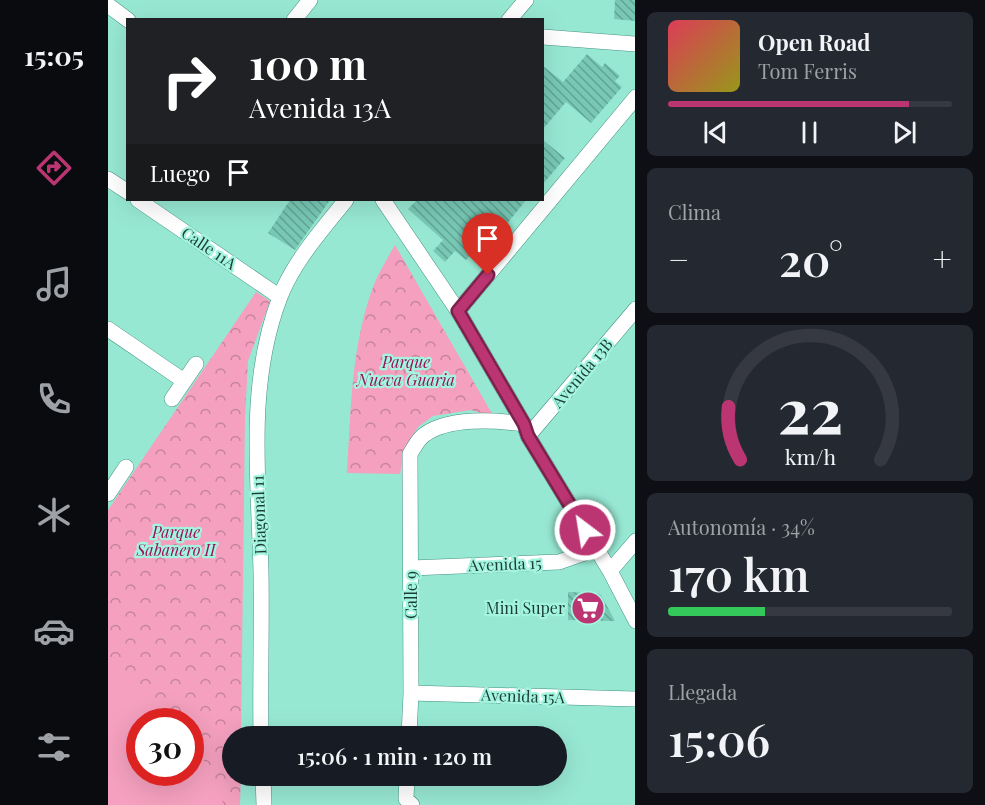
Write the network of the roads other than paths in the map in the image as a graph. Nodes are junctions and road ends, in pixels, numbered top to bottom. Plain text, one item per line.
1 (310, 0) edge
2 (526, 0) edge
3 (108, 5) edge
4 (126, 18) edge
5 (296, 18) edge
6 (511, 18) edge
7 (544, 37) edge
8 (635, 44) edge
9 (635, 98) edge
10 (108, 179) edge
11 (126, 191) edge
12 (139, 201) edge
13 (345, 201) edge
14 (384, 201) edge
15 (280, 297) junction
16 (635, 310) edge
17 (458, 311) junction
18 (108, 329) edge
19 (196, 364) dead end
20 (184, 381) junction
21 (172, 399) dead end
22 (526, 430) junction
23 (126, 467) dead end
24 (110, 487) edge
25 (635, 542) edge
26 (596, 549) junction
27 (411, 568) junction
28 (610, 572) junction
29 (635, 619) edge
30 (411, 693) junction
31 (635, 699) edge
32 (261, 726) edge
33 (409, 726) edge
34 (263, 786) edge
35 (407, 786) edge
36 (264, 805) edge
37 (412, 805) edge

1 - 5 street
2 - 6 street
3 - 4 street
7 - 8 street
9 - 17 street
10 - 11 street
12 - 15 street, Calle 11A
13 - 15 street, Diagonal 11
14 - 17 street
15 - 32 street, Diagonal 11
16 - 22 street, Avenida 13B
17 - 22 street
18 - 20 street
19 - 20 street
20 - 21 street
22 - 26 street
22 - 27 street, Calle 9
23 - 24 street
25 - 28 street
26 - 27 street, Avenida 15
26 - 28 street
27 - 30 street, Calle 9
28 - 29 street
30 - 31 street, Avenida 15A
30 - 33 street, Calle 9
34 - 36 street
35 - 37 street

